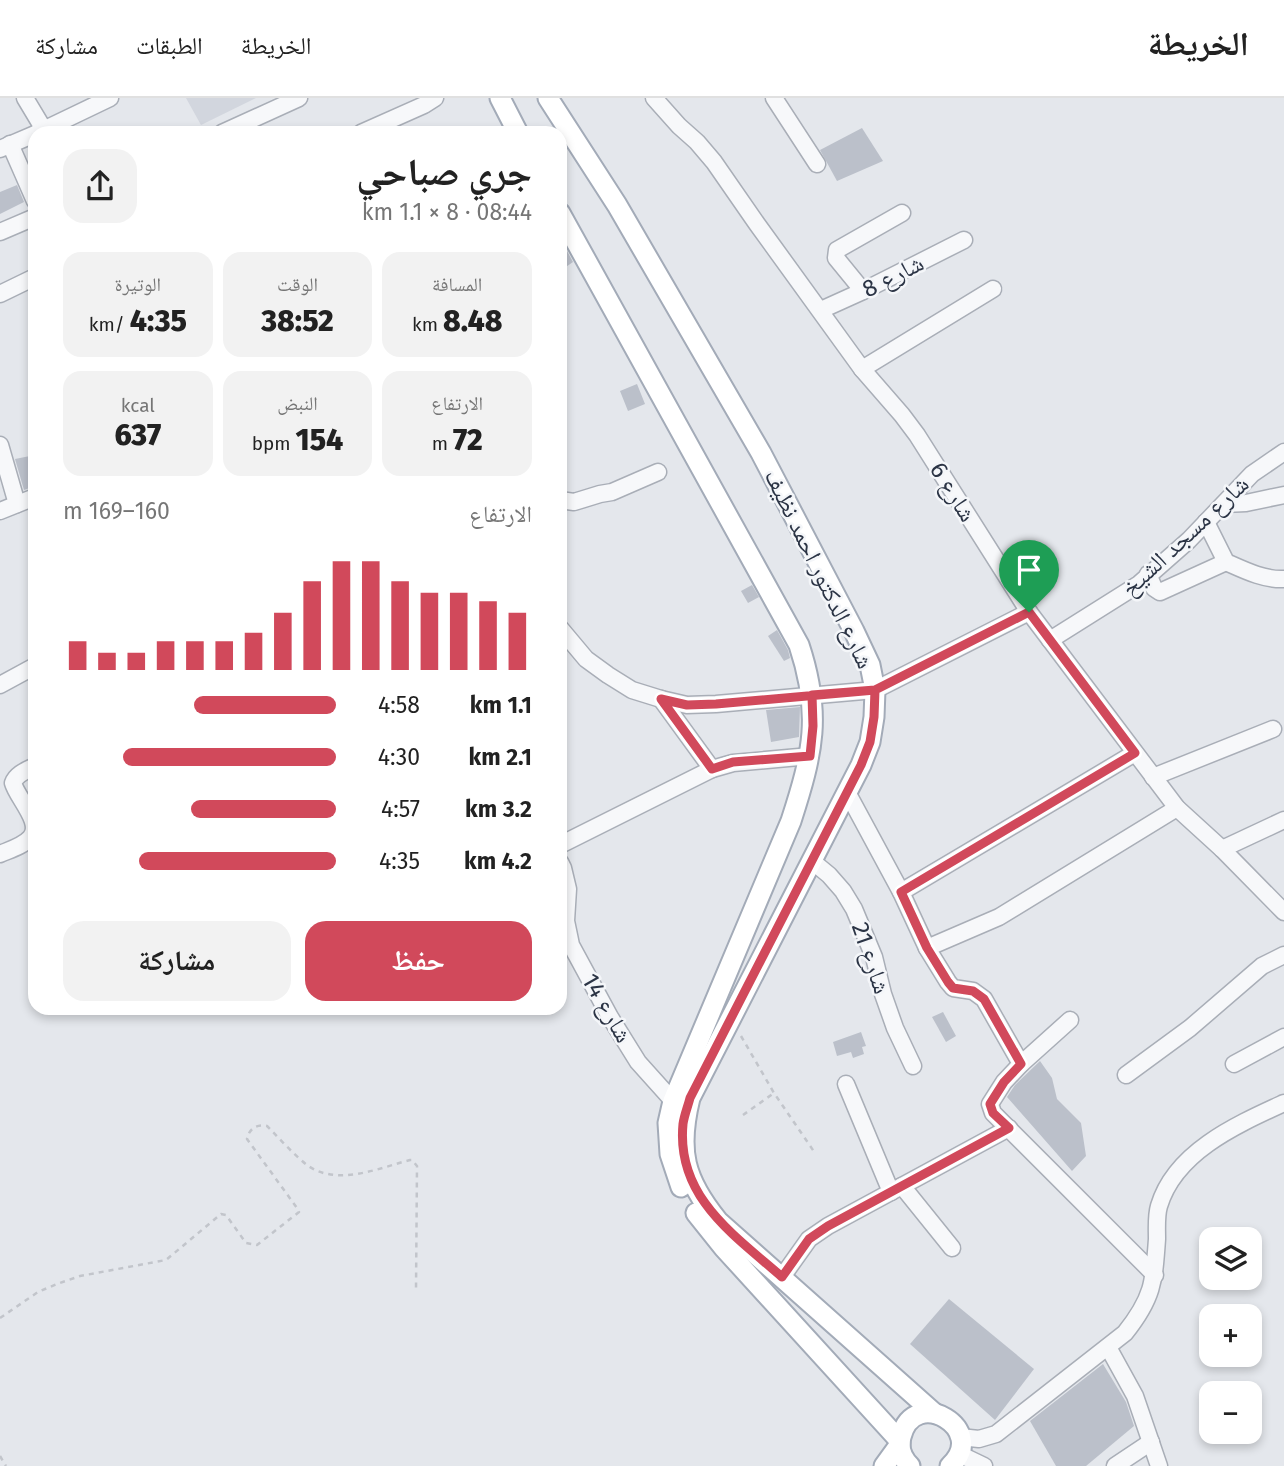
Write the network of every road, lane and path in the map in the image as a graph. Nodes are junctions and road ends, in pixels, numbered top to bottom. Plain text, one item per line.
1 (25, 98) edge
2 (110, 98) edge
3 (299, 98) edge
4 (435, 98) edge
5 (500, 98) edge
6 (548, 98) edge
7 (654, 98) edge
8 (774, 98) edge
9 (38, 126) edge
10 (53, 126) edge
11 (237, 126) edge
12 (376, 126) edge
13 (514, 126) edge
14 (566, 126) edge
15 (567, 127) edge
16 (28, 137) edge
17 (5, 147) edge
18 (817, 164) dead end
19 (28, 188) edge
20 (902, 213) dead end
21 (28, 219) edge
22 (567, 226) edge
23 (0, 232) edge
24 (964, 240) dead end
25 (28, 280) edge
26 (993, 289) dead end
27 (863, 291) junction
28 (0, 293) edge
29 (821, 310) junction
30 (862, 369) junction
31 (0, 445) edge
32 (1284, 452) edge
33 (658, 472) dead end
34 (1284, 495) edge
35 (28, 500) edge
36 (567, 501) edge
37 (17, 504) junction
38 (1224, 504) junction
39 (0, 511) edge
40 (1206, 522) junction
41 (1226, 562) junction
42 (1149, 574) junction
43 (1284, 579) edge
44 (1029, 612) junction
45 (567, 636) edge
46 (1050, 640) junction
47 (28, 670) edge
48 (0, 685) edge
49 (875, 690) junction
50 (812, 695) junction
51 (661, 699) junction
52 (1273, 729) dead end
53 (1135, 753) junction
54 (810, 756) junction
55 (712, 769) junction
56 (28, 770) edge
57 (1153, 777) junction
58 (7, 784) edge
59 (847, 792) junction
60 (1177, 808) junction
61 (28, 814) edge
62 (1284, 820) edge
63 (28, 839) edge
64 (567, 842) edge
65 (1222, 849) junction
66 (0, 854) edge
67 (812, 862) junction
68 (901, 892) junction
69 (1284, 912) edge
70 (567, 934) edge
71 (927, 948) junction
72 (1284, 955) edge
73 (730, 1018) junction
74 (1070, 1020) dead end
75 (1284, 1037) edge
76 (1021, 1064) junction
77 (1234, 1064) dead end
78 (913, 1066) dead end
79 (1126, 1075) dead end
80 (846, 1084) dead end
81 (774, 1093) junction
82 (673, 1101) junction
83 (1284, 1104) edge
84 (743, 1115) dead end
85 (1009, 1128) junction
86 (815, 1153) dead end
87 (896, 1189) junction
88 (952, 1248) dead end
89 (1155, 1275) junction
90 (782, 1277) junction
91 (416, 1290) dead end
92 (0, 1318) edge
93 (1108, 1347) junction
94 (933, 1412) junction
95 (900, 1442) junction
96 (1151, 1442) junction
97 (956, 1452) edge
98 (0, 1456) edge
99 (908, 1465) edge
100 (6, 1466) edge
101 (884, 1466) edge
102 (984, 1466) edge
103 (1115, 1466) edge
104 (1159, 1466) edge

1 - 9 street
2 - 10 street
3 - 11 street
4 - 12 street
5 - 13 main road
6 - 14 main road, شارع الدكتور احمد نظيف
7 - 29 street, شارع 6
8 - 18 street
15 - 49 main road, شارع الدكتور احمد نظيف
16 - 17 street
17 - 19 street
20 - 27 street
21 - 23 street
22 - 50 main road
24 - 27 street, شارع 8
25 - 28 street
26 - 30 street
27 - 29 street, شارع 8
29 - 30 street, شارع 6
30 - 44 street, شارع 6
31 - 37 street
32 - 38 street, شارع مسجد الشيخ
33 - 36 street
34 - 38 street
35 - 37 street
37 - 39 street
38 - 40 street, شارع مسجد الشيخ
40 - 41 street
40 - 42 street, شارع مسجد الشيخ
41 - 42 street
41 - 43 street
42 - 46 street, شارع مسجد الشيخ
44 - 46 street, شارع 6
44 - 49 street
45 - 51 street
46 - 53 street, شارع 6
47 - 48 street
49 - 50 street
49 - 59 main road, شارع الدكتور احمد نظيف
50 - 51 street
50 - 54 main road
51 - 55 street
52 - 57 street
53 - 57 street, شارع 6
53 - 68 street
54 - 55 street
54 - 82 main road
55 - 64 street
56 - 58 street
57 - 60 street, شارع 6
58 - 61 street
59 - 67 main road, شارع الدكتور احمد نظيف
59 - 68 street
60 - 65 street, شارع 6
60 - 71 street
62 - 65 street
63 - 66 street
65 - 69 street, شارع 6
67 - 73 main road, شارع الدكتور احمد نظيف
67 - 78 street, شارع 21
68 - 71 street
70 - 82 street, شارع 14
71 - 76 street
72 - 79 street
73 - 81 path
73 - 90 main road, شارع الدكتور احمد نظيف
74 - 76 street
75 - 77 street
76 - 85 street
80 - 87 street
81 - 84 path
81 - 86 path
82 - 95 main road
83 - 89 street
85 - 87 street
85 - 89 street
87 - 88 street
87 - 90 street
89 - 93 street
90 - 94 main road, شارع الدكتور احمد نظيف
91 - 92 path
93 - 96 street
93 - 97 street
94 - 95 main road
94 - 97 main road, شارع الدكتور احمد نظيف
95 - 99 main road
95 - 101 main road
96 - 103 street
96 - 104 street
97 - 102 street
98 - 100 path

